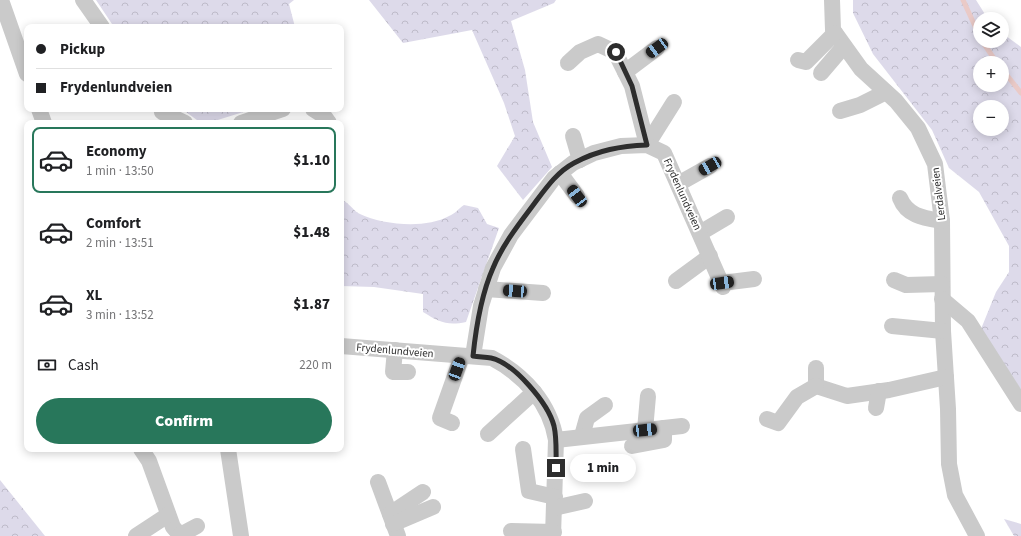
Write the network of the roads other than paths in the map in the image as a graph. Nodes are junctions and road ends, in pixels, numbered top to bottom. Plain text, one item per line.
1 (83, 0) edge
2 (832, 0) edge
3 (2, 4) edge
4 (100, 24) edge
5 (840, 39) junction
6 (657, 48) dead end
7 (798, 60) dead end
8 (568, 63) dead end
9 (24, 66) edge
10 (625, 72) junction
11 (822, 73) dead end
12 (886, 92) junction
13 (674, 102) dead end
14 (274, 112) edge
15 (318, 112) edge
16 (840, 112) dead end
17 (164, 115) edge
18 (176, 120) edge
19 (250, 120) edge
20 (327, 120) edge
21 (573, 136) dead end
22 (647, 145) junction
23 (580, 160) junction
24 (710, 166) dead end
25 (560, 173) junction
26 (678, 184) junction
27 (577, 196) dead end
28 (900, 198) dead end
29 (727, 217) dead end
30 (942, 221) junction
31 (700, 233) junction
32 (710, 256) junction
33 (754, 279) dead end
34 (894, 280) dead end
35 (676, 281) dead end
36 (486, 289) junction
37 (942, 291) junction
38 (543, 293) dead end
39 (892, 326) dead end
40 (943, 331) junction
41 (344, 346) edge
42 (395, 350) junction
43 (467, 356) junction
44 (816, 368) dead end
45 (408, 372) dead end
46 (946, 377) junction
47 (816, 386) junction
48 (879, 391) junction
49 (534, 392) junction
50 (648, 396) dead end
51 (1021, 404) edge
52 (605, 405) dead end
53 (876, 408) dead end
54 (767, 419) dead end
55 (452, 423) dead end
56 (682, 426) dead end
57 (664, 428) junction
58 (645, 430) junction
59 (488, 434) dead end
60 (582, 436) junction
61 (556, 440) junction
62 (632, 446) dead end
63 (523, 449) dead end
64 (143, 452) edge
65 (228, 452) edge
66 (378, 482) dead end
67 (423, 492) dead end
68 (585, 501) dead end
69 (555, 502) junction
70 (433, 507) dead end
71 (168, 515) junction
72 (394, 525) edge
73 (197, 526) dead end
74 (511, 531) dead end
75 (553, 534) edge
76 (136, 536) edge
77 (180, 536) edge
78 (241, 536) edge
79 (977, 536) edge

1 - 4 street
2 - 5 street, Lerdalveien
3 - 9 street
5 - 7 street
5 - 11 street
5 - 12 street, Lerdalveien
6 - 10 street
8 - 10 street
10 - 22 street
12 - 16 street
12 - 30 street, Lerdalveien
13 - 22 street
14 - 19 street
15 - 20 street
17 - 18 street
21 - 23 street
22 - 23 street, Frydenlundveien
22 - 26 street, Frydenlundveien
23 - 25 street, Frydenlundveien
24 - 26 street
25 - 27 street
25 - 36 street, Frydenlundveien
26 - 31 street, Frydenlundveien
28 - 30 street
29 - 31 street
30 - 37 street, Lerdalveien
31 - 32 street, Frydenlundveien
32 - 33 street, Frydenlundveien
32 - 35 street
34 - 37 street
36 - 38 street
36 - 43 street, Frydenlundveien
37 - 40 street, Lerdalveien
37 - 51 street
39 - 40 street
40 - 46 street, Lerdalveien
41 - 42 street, Frydenlundveien
42 - 43 street, Frydenlundveien
42 - 45 street
43 - 49 street, Frydenlundveien
43 - 55 street
44 - 47 street
46 - 48 street
46 - 79 street, Lerdalveien
47 - 48 street
47 - 54 street
48 - 53 street
49 - 59 street
49 - 61 street, Frydenlundveien
50 - 58 street
52 - 60 street
56 - 57 street
57 - 58 street
57 - 62 street
58 - 60 street
60 - 61 street
61 - 69 street, Frydenlundveien
63 - 69 street
64 - 71 street
65 - 78 street
66 - 72 street
67 - 72 street
68 - 69 street
69 - 75 street, Frydenlundveien
70 - 72 street
71 - 76 street
71 - 77 street
73 - 77 street
74 - 75 street

